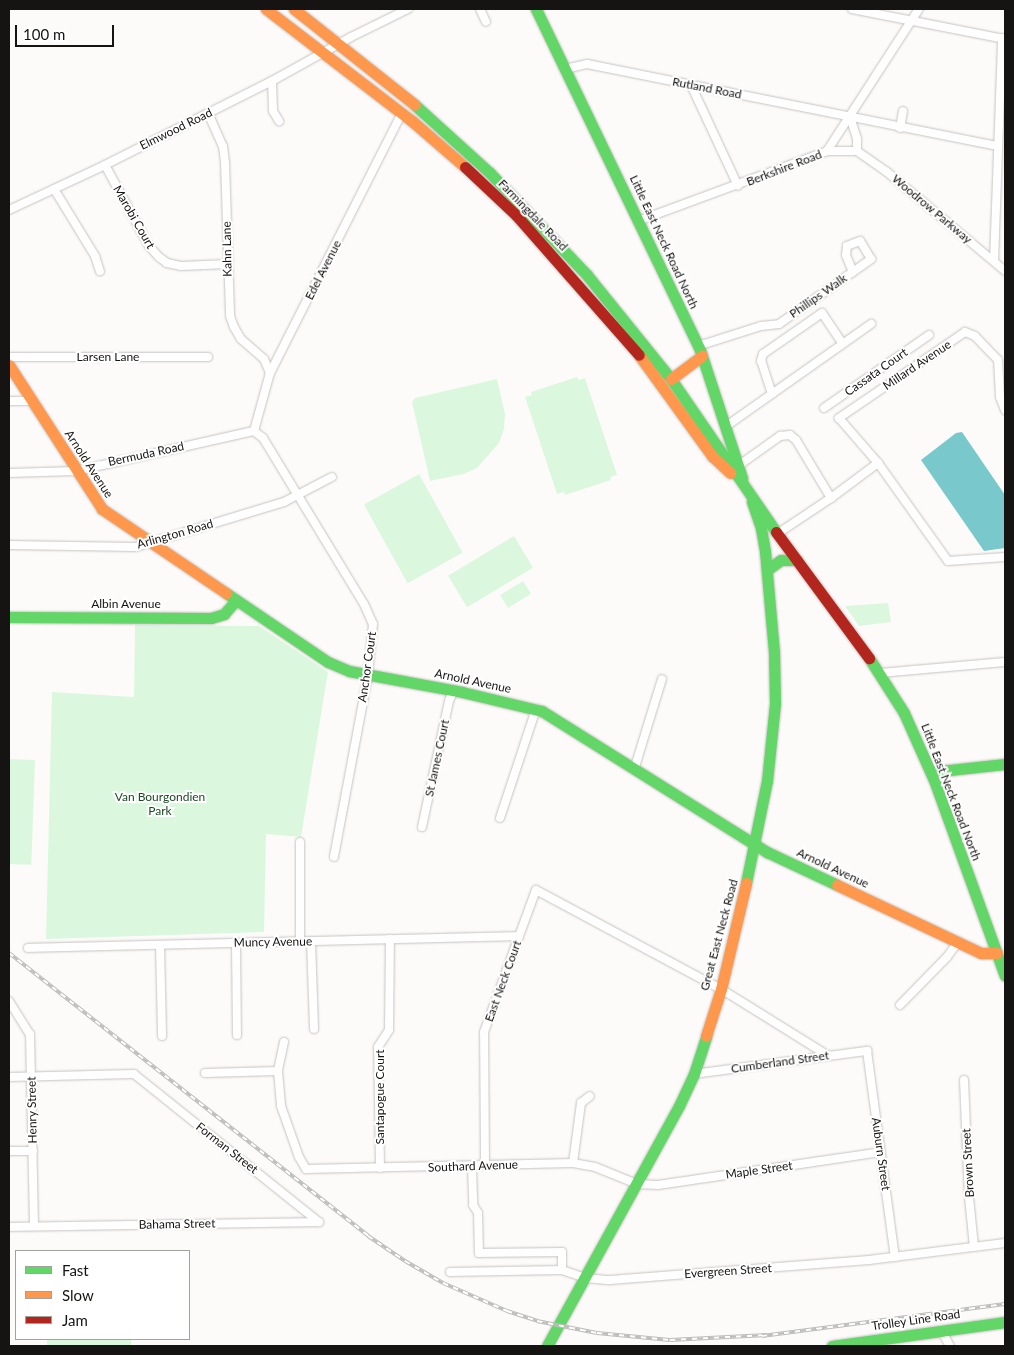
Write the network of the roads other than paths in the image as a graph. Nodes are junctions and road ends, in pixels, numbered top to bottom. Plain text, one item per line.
1 (266, 9) edge
2 (278, 9) edge
3 (294, 9) edge
4 (408, 9) edge
5 (480, 9) edge
6 (536, 9) edge
7 (852, 9) edge
8 (919, 9) edge
9 (911, 21) junction
10 (486, 22) dead end
11 (1003, 38) edge
12 (332, 48) junction
13 (565, 69) junction
14 (272, 81) junction
15 (692, 85) junction
16 (903, 111) dead end
17 (208, 113) junction
18 (402, 113) junction
19 (850, 117) junction
20 (279, 121) dead end
21 (900, 128) junction
22 (998, 146) junction
23 (827, 151) junction
24 (857, 151) junction
25 (105, 165) junction
26 (738, 186) junction
27 (54, 189) junction
28 (9, 210) edge
29 (638, 221) junction
30 (994, 261) junction
31 (228, 264) junction
32 (100, 271) dead end
33 (853, 272) dead end
34 (1005, 272) edge
35 (871, 324) dead end
36 (929, 336) dead end
37 (843, 344) junction
38 (700, 351) junction
39 (9, 357) edge
40 (208, 357) dead end
41 (9, 365) edge
42 (270, 373) junction
43 (671, 379) junction
44 (772, 394) junction
45 (9, 401) edge
46 (32, 401) junction
47 (824, 408) dead end
48 (1005, 410) edge
49 (725, 427) junction
50 (254, 431) junction
51 (878, 463) junction
52 (738, 466) junction
53 (76, 471) junction
54 (9, 472) edge
55 (332, 477) dead end
56 (739, 481) junction
57 (298, 495) junction
58 (749, 495) junction
59 (831, 498) junction
60 (777, 534) junction
61 (150, 543) junction
62 (9, 545) edge
63 (1005, 557) edge
64 (797, 560) junction
65 (766, 570) junction
66 (236, 600) junction
67 (9, 617) edge
68 (1005, 662) edge
69 (880, 673) junction
70 (368, 675) junction
71 (662, 679) dead end
72 (454, 690) junction
73 (536, 709) junction
74 (1005, 764) edge
75 (634, 770) junction
76 (931, 772) junction
77 (500, 818) dead end
78 (422, 827) dead end
79 (300, 842) dead end
80 (756, 845) junction
81 (334, 857) dead end
82 (519, 936) junction
83 (390, 939) junction
84 (300, 941) junction
85 (311, 941) junction
86 (958, 942) junction
87 (236, 943) junction
88 (160, 944) junction
89 (28, 948) dead end
90 (997, 953) junction
91 (1005, 976) edge
92 (721, 989) junction
93 (9, 1001) edge
94 (900, 1005) dead end
95 (314, 1029) dead end
96 (162, 1036) dead end
97 (238, 1036) dead end
98 (284, 1042) dead end
99 (867, 1050) joint
100 (828, 1055) junction
101 (278, 1071) junction
102 (204, 1073) dead end
103 (694, 1074) junction
104 (9, 1077) edge
105 (31, 1077) junction
106 (964, 1080) dead end
107 (590, 1096) dead end
108 (9, 1151) edge
109 (33, 1151) junction
110 (881, 1152) junction
111 (573, 1163) junction
112 (485, 1165) junction
113 (472, 1167) junction
114 (380, 1168) junction
115 (637, 1184) junction
116 (320, 1222) joint
117 (34, 1226) junction
118 (9, 1227) edge
119 (1005, 1242) edge
120 (974, 1247) junction
121 (895, 1257) junction
122 (562, 1270) junction
123 (450, 1272) dead end
124 (585, 1278) junction
125 (1005, 1322) edge
126 (941, 1330) junction
127 (547, 1346) edge
128 (832, 1346) edge
129 (950, 1346) edge

1 - 12 main road, Farmingdale Road
2 - 12 main road
3 - 12 main road, Farmingdale Road
4 - 12 street, Elmwood Road
5 - 10 street
6 - 13 main road, Little East Neck Road North
7 - 9 street
8 - 9 street, Berkshire Road
9 - 11 street
9 - 19 street, Berkshire Road
11 - 22 street
12 - 14 street, Elmwood Road
12 - 18 main road, Farmingdale Road
12 - 43 main road, Farmingdale Road
13 - 15 street, Rutland Road
13 - 29 main road, Little East Neck Road North
14 - 17 street, Elmwood Road
14 - 20 street
15 - 19 street, Rutland Road
15 - 26 street
16 - 21 street
17 - 25 street, Elmwood Road
17 - 31 street, Kahn Lane
18 - 42 street, Edel Avenue
18 - 56 main road, Farmingdale Road
19 - 21 street, Rutland Road
19 - 23 street, Berkshire Road
19 - 24 street
21 - 22 street, Rutland Road
22 - 30 street
23 - 24 street
23 - 26 street, Berkshire Road
24 - 30 street, Woodrow Parkway
25 - 27 street, Elmwood Road
25 - 31 street, Marobi Court
26 - 29 street, Berkshire Road
27 - 28 street, Elmwood Road
27 - 32 street
29 - 38 main road, Little East Neck Road North
30 - 34 street, Woodrow Parkway
31 - 42 street, Kahn Lane
33 - 38 street, Phillips Walk
35 - 37 street
36 - 47 street, Cassata Court
37 - 44 street
37 - 44 street
38 - 43 main road
38 - 49 main road, Little East Neck Road North
39 - 40 street, Larsen Lane
41 - 46 main road, Arnold Avenue
42 - 50 street, Edel Avenue
43 - 56 main road, Farmingdale Road
44 - 49 street
45 - 46 street
46 - 53 main road, Arnold Avenue
48 - 51 street, Millard Avenue
49 - 52 main road, Little East Neck Road North
50 - 53 street, Bermuda Road
50 - 57 street, Anchor Court
51 - 59 street
51 - 63 street, Millard Avenue
52 - 58 main road, Little East Neck Road North
52 - 59 street
53 - 54 street, Bermuda Road
53 - 61 main road, Arnold Avenue
55 - 57 street, Arlington Road
56 - 58 main road, Farmingdale Road
57 - 61 street, Arlington Road
57 - 70 street, Anchor Court
58 - 60 main road, Little East Neck Road North
58 - 65 main road, Great East Neck Road
59 - 60 street
60 - 64 main road, Little East Neck Road North
61 - 62 street, Arlington Road
61 - 66 main road, Arnold Avenue
64 - 65 main road
64 - 69 main road, Little East Neck Road North
65 - 80 main road, Great East Neck Road
66 - 67 main road, Albin Avenue
66 - 70 main road, Arnold Avenue
68 - 69 street
69 - 76 main road, Little East Neck Road North
70 - 72 main road, Arnold Avenue
70 - 81 street, Anchor Court
71 - 75 street
72 - 73 main road, Arnold Avenue
72 - 78 street, St James Court
73 - 75 main road, Arnold Avenue
73 - 77 street
74 - 76 main road
75 - 80 main road, Arnold Avenue
76 - 90 main road, Little East Neck Road North
79 - 84 street
80 - 86 main road, Arnold Avenue
80 - 92 main road, Great East Neck Road
82 - 83 street, Muncy Avenue
82 - 92 street, East Neck Court
82 - 112 street, East Neck Court
83 - 85 street, Muncy Avenue
83 - 114 street, Santapogue Court
84 - 85 street, Muncy Avenue
84 - 87 street, Muncy Avenue
85 - 95 street
86 - 90 main road, Arnold Avenue
86 - 94 street
87 - 88 street, Muncy Avenue
87 - 97 street
88 - 89 street, Muncy Avenue
88 - 96 street
90 - 91 main road, Little East Neck Road North
92 - 100 street
92 - 103 main road, Great East Neck Road
93 - 105 street, Henry Street
98 - 101 street
99 - 100 street, Cumberland Street
99 - 110 street, Auburn Street
100 - 103 street, Cumberland Street
101 - 102 street
101 - 114 street, Southard Avenue
103 - 115 main road, Great East Neck Road
104 - 105 street
105 - 109 street, Henry Street
105 - 116 street, Forman Street
106 - 120 street, Brown Street
107 - 111 street
108 - 109 street
109 - 117 street, Henry Street
110 - 115 street, Maple Street
110 - 121 street, Auburn Street
111 - 112 street, Southard Avenue
111 - 115 street, Southard Avenue
112 - 113 street, Southard Avenue
113 - 114 street, Southard Avenue
113 - 122 street
115 - 124 main road, Great East Neck Road
116 - 117 street, Bahama Street
117 - 118 street, Bahama Street
119 - 120 street, Evergreen Street
120 - 121 street, Evergreen Street
121 - 124 street, Evergreen Street
122 - 123 street, Evergreen Street
122 - 124 street, Evergreen Street
124 - 127 main road, Great East Neck Road
125 - 126 main road, Trolley Line Road
126 - 128 main road, Trolley Line Road
126 - 129 street

